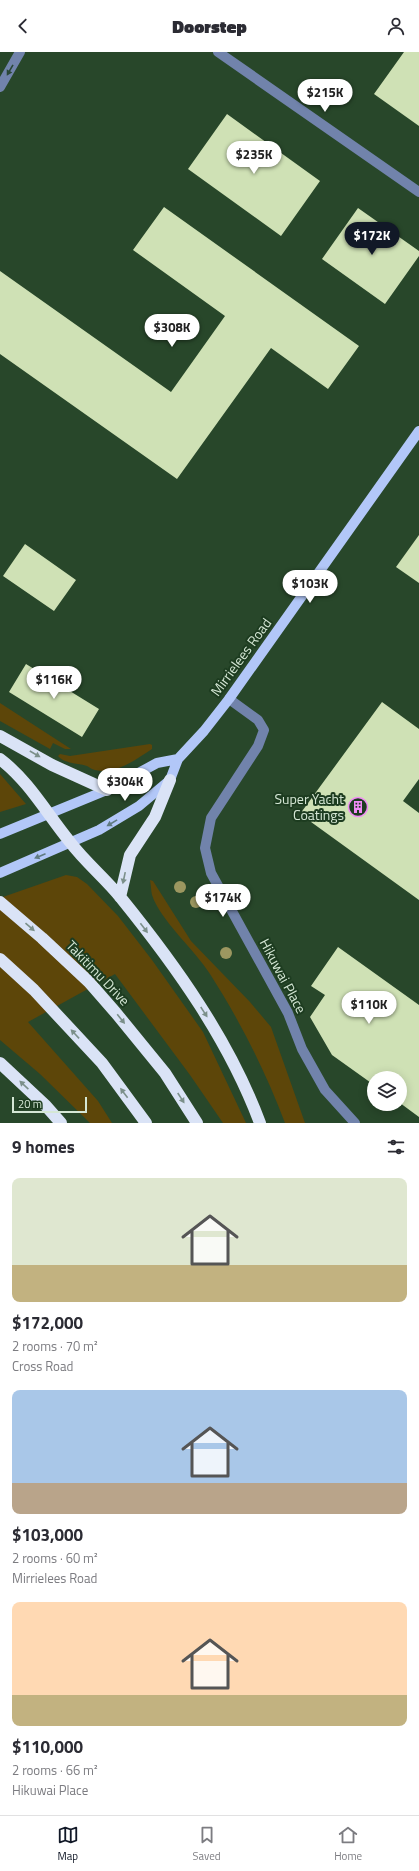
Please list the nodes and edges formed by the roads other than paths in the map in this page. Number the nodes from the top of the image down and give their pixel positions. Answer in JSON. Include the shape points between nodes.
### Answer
{"nodes":[{"id":1,"x":20,"y":52,"type":"edge"},
{"id":2,"x":218,"y":52,"type":"edge"},
{"id":3,"x":0,"y":87,"type":"edge"},
{"id":4,"x":419,"y":192,"type":"edge"},
{"id":5,"x":419,"y":431,"type":"edge"},
{"id":6,"x":228,"y":699,"type":"junction"},
{"id":7,"x":0,"y":736,"type":"edge"},
{"id":8,"x":178,"y":758,"type":"junction"},
{"id":9,"x":0,"y":759,"type":"edge"},
{"id":10,"x":170,"y":780,"type":"junction"},
{"id":11,"x":107,"y":790,"type":"junction"},
{"id":12,"x":49,"y":814,"type":"junction"},
{"id":13,"x":0,"y":834,"type":"edge"},
{"id":14,"x":70,"y":843,"type":"junction"},
{"id":15,"x":0,"y":873,"type":"edge"},
{"id":16,"x":120,"y":897,"type":"junction"},
{"id":17,"x":0,"y":902,"type":"edge"},
{"id":18,"x":0,"y":959,"type":"edge"},
{"id":19,"x":0,"y":1063,"type":"edge"},
{"id":20,"x":61,"y":1123,"type":"edge"},
{"id":21,"x":146,"y":1123,"type":"edge"},
{"id":22,"x":197,"y":1123,"type":"edge"},
{"id":23,"x":260,"y":1123,"type":"edge"},
{"id":24,"x":355,"y":1123,"type":"edge"}],
"edges":[{"from":1,"to":3,"type":"street","one_way":true},
{"from":2,"to":4,"type":"street"},
{"from":5,"to":6,"type":"main road","name":"Mirrielees Road"},
{"from":6,"to":8,"type":"main road","name":"Mirrielees Road","via":[[204,731]]},
{"from":6,"to":24,"type":"street","name":"Hikuwai Place","via":[[258,720],[264,730],[258,746],[211,818],[205,848],[211,873],[288,1013],[302,1049],[324,1090]]},
{"from":7,"to":11,"type":"highway","one_way":true,"via":[[52,765]]},
{"from":8,"to":10,"type":"main road","name":"Mirrielees Road"},
{"from":8,"to":11,"type":"main road","via":[[157,763]]},
{"from":9,"to":12,"type":"highway","via":[[22,779]]},
{"from":10,"to":14,"type":"main road","one_way":true,"via":[[139,806],[99,830]]},
{"from":10,"to":16,"type":"highway","one_way":true,"via":[[155,817],[130,856]]},
{"from":11,"to":12,"type":"main road"},
{"from":12,"to":13,"type":"main road"},
{"from":12,"to":14,"type":"highway"},
{"from":14,"to":15,"type":"main road","one_way":true},
{"from":14,"to":16,"type":"highway"},
{"from":16,"to":23,"type":"highway","one_way":true,"via":[[182,979],[218,1033]]},
{"from":17,"to":22,"type":"highway","name":"Takitimu Drive","one_way":true,"via":[[88,982],[116,1013],[165,1074]]},
{"from":21,"to":18,"type":"highway","one_way":true,"via":[[102,1063],[34,990]]},
{"from":20,"to":19,"type":"highway","one_way":true}]}
